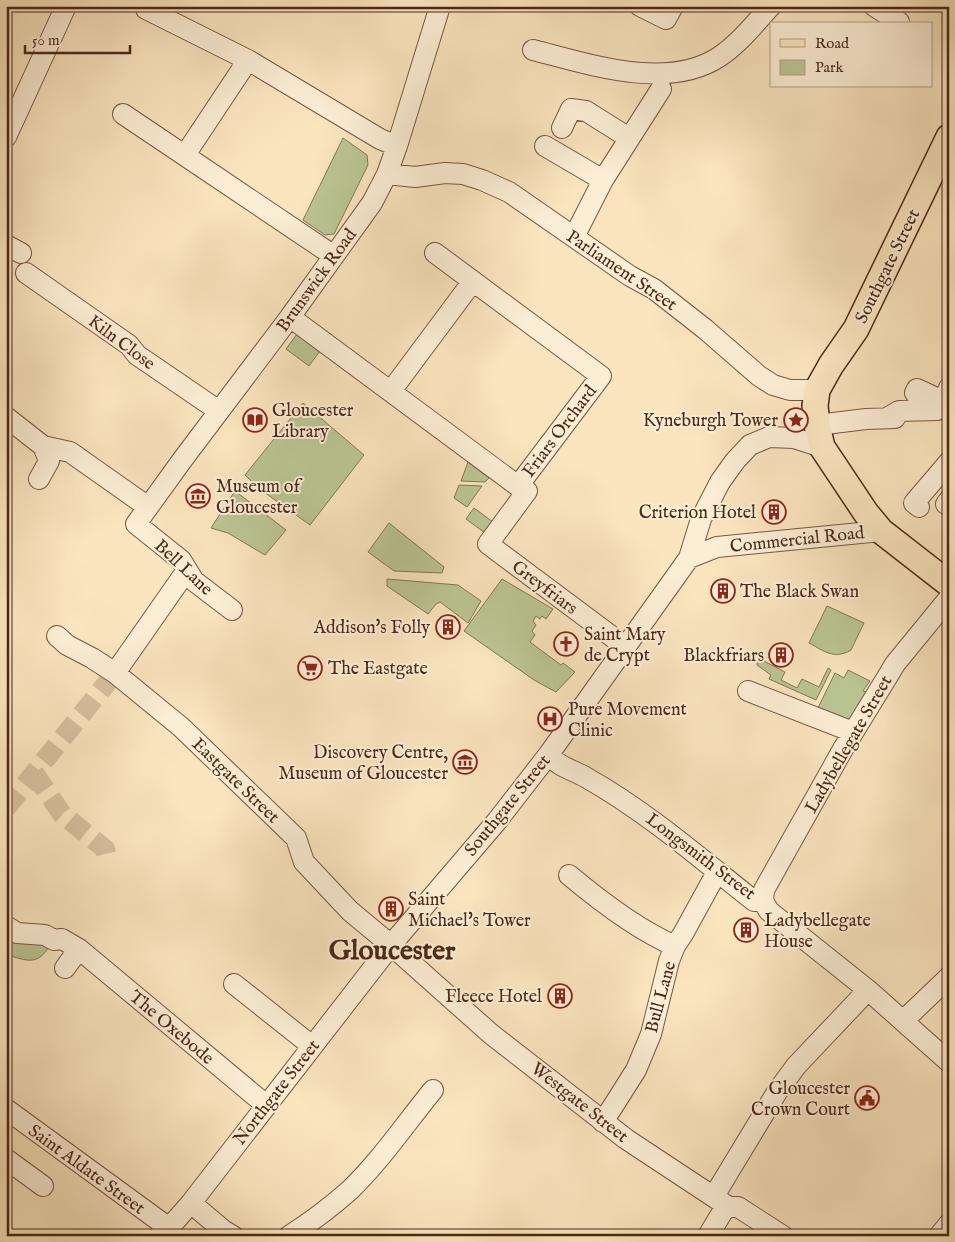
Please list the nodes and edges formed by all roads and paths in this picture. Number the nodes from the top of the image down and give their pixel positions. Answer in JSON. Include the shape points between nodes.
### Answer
{"nodes":[{"id":1,"x":66,"y":6,"type":"edge"},
{"id":2,"x":640,"y":6,"type":"edge"},
{"id":3,"x":674,"y":6,"type":"edge"},
{"id":4,"x":771,"y":6,"type":"edge"},
{"id":5,"x":874,"y":6,"type":"edge"},
{"id":6,"x":437,"y":7,"type":"edge"},
{"id":7,"x":146,"y":9,"type":"dead end"},
{"id":8,"x":899,"y":22,"type":"dead end"},
{"id":9,"x":533,"y":50,"type":"dead end"},
{"id":10,"x":248,"y":60,"type":"junction"},
{"id":11,"x":660,"y":90,"type":"dead end"},
{"id":12,"x":123,"y":114,"type":"dead end"},
{"id":13,"x":562,"y":128,"type":"dead end"},
{"id":14,"x":6,"y":137,"type":"edge"},
{"id":15,"x":949,"y":137,"type":"edge"},
{"id":16,"x":629,"y":138,"type":"junction"},
{"id":17,"x":397,"y":146,"type":"junction"},
{"id":18,"x":545,"y":146,"type":"dead end"},
{"id":19,"x":185,"y":154,"type":"junction"},
{"id":20,"x":386,"y":174,"type":"junction"},
{"id":21,"x":415,"y":177,"type":"junction"},
{"id":22,"x":603,"y":180,"type":"junction"},
{"id":23,"x":365,"y":214,"type":"junction"},
{"id":24,"x":574,"y":237,"type":"junction"},
{"id":25,"x":436,"y":253,"type":"dead end"},
{"id":26,"x":334,"y":256,"type":"junction"},
{"id":27,"x":26,"y":273,"type":"dead end"},
{"id":28,"x":473,"y":281,"type":"junction"},
{"id":29,"x":290,"y":316,"type":"junction"},
{"id":30,"x":949,"y":388,"type":"edge"},
{"id":31,"x":817,"y":390,"type":"junction"},
{"id":32,"x":391,"y":391,"type":"junction"},
{"id":33,"x":949,"y":397,"type":"edge"},
{"id":34,"x":219,"y":411,"type":"junction"},
{"id":35,"x":949,"y":416,"type":"edge"},
{"id":36,"x":6,"y":417,"type":"edge"},
{"id":37,"x":819,"y":436,"type":"junction"},
{"id":38,"x":43,"y":446,"type":"junction"},
{"id":39,"x":949,"y":462,"type":"edge"},
{"id":40,"x":39,"y":480,"type":"dead end"},
{"id":41,"x":528,"y":492,"type":"dead end"},
{"id":42,"x":148,"y":507,"type":"junction"},
{"id":43,"x":919,"y":507,"type":"dead end"},
{"id":44,"x":136,"y":524,"type":"joint"},
{"id":45,"x":881,"y":531,"type":"junction"},
{"id":46,"x":689,"y":558,"type":"junction"},
{"id":47,"x":187,"y":570,"type":"junction"},
{"id":48,"x":949,"y":584,"type":"edge"},
{"id":49,"x":949,"y":598,"type":"edge"},
{"id":50,"x":232,"y":610,"type":"dead end"},
{"id":51,"x":57,"y":636,"type":"dead end"},
{"id":52,"x":626,"y":647,"type":"junction"},
{"id":53,"x":115,"y":673,"type":"junction"},
{"id":54,"x":748,"y":691,"type":"dead end"},
{"id":55,"x":853,"y":732,"type":"junction"},
{"id":56,"x":549,"y":754,"type":"junction"},
{"id":57,"x":717,"y":872,"type":"junction"},
{"id":58,"x":569,"y":875,"type":"dead end"},
{"id":59,"x":763,"y":901,"type":"junction"},
{"id":60,"x":6,"y":926,"type":"edge"},
{"id":61,"x":392,"y":945,"type":"junction"},
{"id":62,"x":78,"y":949,"type":"junction"},
{"id":63,"x":672,"y":954,"type":"junction"},
{"id":64,"x":65,"y":968,"type":"dead end"},
{"id":65,"x":949,"y":977,"type":"edge"},
{"id":66,"x":234,"y":984,"type":"dead end"},
{"id":67,"x":868,"y":990,"type":"junction"},
{"id":68,"x":903,"y":1020,"type":"junction"},
{"id":69,"x":312,"y":1046,"type":"junction"},
{"id":70,"x":949,"y":1062,"type":"edge"},
{"id":71,"x":433,"y":1090,"type":"dead end"},
{"id":72,"x":266,"y":1105,"type":"junction"},
{"id":73,"x":6,"y":1109,"type":"edge"},
{"id":74,"x":603,"y":1122,"type":"junction"},
{"id":75,"x":6,"y":1159,"type":"edge"},
{"id":76,"x":43,"y":1186,"type":"dead end"},
{"id":77,"x":721,"y":1201,"type":"junction"},
{"id":78,"x":191,"y":1203,"type":"junction"},
{"id":79,"x":949,"y":1224,"type":"edge"},
{"id":80,"x":164,"y":1232,"type":"edge"},
{"id":81,"x":233,"y":1236,"type":"edge"},
{"id":82,"x":289,"y":1236,"type":"edge"},
{"id":83,"x":708,"y":1236,"type":"edge"},
{"id":84,"x":783,"y":1236,"type":"edge"},
{"id":85,"x":939,"y":1236,"type":"edge"}],
"edges":[{"from":1,"to":14,"type":"street"},
{"from":2,"to":3,"type":"street","via":[[666,19]]},
{"from":4,"to":9,"type":"street","via":[[719,57],[702,66],[673,74],[596,66]]},
{"from":5,"to":8,"type":"street"},
{"from":6,"to":17,"type":"street","name":"Brunswick Road"},
{"from":7,"to":10,"type":"street"},
{"from":10,"to":17,"type":"street"},
{"from":10,"to":19,"type":"street"},
{"from":11,"to":16,"type":"street"},
{"from":12,"to":19,"type":"street"},
{"from":13,"to":16,"type":"street","via":[[571,109],[586,111]]},
{"from":15,"to":31,"type":"main road","name":"Southgate Street","via":[[856,329]]},
{"from":16,"to":22,"type":"street"},
{"from":17,"to":20,"type":"street","name":"Brunswick Road"},
{"from":18,"to":22,"type":"street"},
{"from":19,"to":26,"type":"street"},
{"from":20,"to":21,"type":"street","name":"Parliament Street"},
{"from":20,"to":23,"type":"street","name":"Brunswick Road"},
{"from":21,"to":23,"type":"street","name":"Parliament Street"},
{"from":21,"to":24,"type":"street","name":"Parliament Street","via":[[454,173],[482,180],[509,192]]},
{"from":22,"to":24,"type":"street"},
{"from":23,"to":26,"type":"street","name":"Brunswick Road"},
{"from":24,"to":31,"type":"street","name":"Parliament Street","via":[[654,289],[773,385],[790,390]]},
{"from":25,"to":28,"type":"street","name":"Friars Orchard"},
{"from":26,"to":29,"type":"street","name":"Brunswick Road"},
{"from":27,"to":34,"type":"street","name":"Kiln Close"},
{"from":28,"to":32,"type":"street"},
{"from":28,"to":32,"type":"street","name":"Friars Orchard","via":[[601,376],[518,486]]},
{"from":29,"to":32,"type":"street","name":"Friars Orchard"},
{"from":29,"to":34,"type":"street","name":"Brunswick Road"},
{"from":30,"to":37,"type":"street","via":[[943,401],[917,389],[915,393],[940,404],[937,410],[899,411],[891,418]]},
{"from":31,"to":37,"type":"main road"},
{"from":33,"to":35,"type":"street","via":[[942,416]]},
{"from":34,"to":42,"type":"street","name":"Brunswick Road"},
{"from":36,"to":38,"type":"street"},
{"from":37,"to":45,"type":"main road","via":[[866,513]]},
{"from":37,"to":46,"type":"street","name":"Southgate Street","via":[[769,437],[750,445],[720,482],[701,519]]},
{"from":38,"to":40,"type":"street","via":[[50,461]]},
{"from":38,"to":42,"type":"street","via":[[70,452]]},
{"from":39,"to":43,"type":"street","via":[[914,503]]},
{"from":41,"to":52,"type":"street","name":"Greyfriars","via":[[488,544]]},
{"from":42,"to":44,"type":"street","name":"Brunswick Road"},
{"from":44,"to":47,"type":"street","name":"Bell Lane","via":[[181,560]]},
{"from":45,"to":46,"type":"street","name":"Commercial Road","via":[[717,547]]},
{"from":45,"to":48,"type":"main road","name":"Commercial Road"},
{"from":46,"to":52,"type":"street","name":"Southgate Street"},
{"from":47,"to":50,"type":"street","name":"Bell Lane","via":[[194,581]]},
{"from":47,"to":53,"type":"street"},
{"from":49,"to":55,"type":"street","name":"Ladybellegate Street","via":[[895,664]]},
{"from":51,"to":53,"type":"street","name":"Eastgate Street"},
{"from":52,"to":56,"type":"street","name":"Southgate Street"},
{"from":53,"to":61,"type":"street","name":"Eastgate Street","via":[[181,727],[296,838],[304,862],[350,911]]},
{"from":54,"to":55,"type":"street"},
{"from":55,"to":59,"type":"street","name":"Ladybellegate Street","via":[[764,890]]},
{"from":56,"to":57,"type":"street","name":"Longsmith Street","via":[[553,760],[638,809]]},
{"from":56,"to":61,"type":"street","name":"Southgate Street"},
{"from":57,"to":59,"type":"street","name":"Longsmith Street","via":[[754,901]]},
{"from":57,"to":63,"type":"street","name":"Bull Lane"},
{"from":58,"to":63,"type":"street","via":[[664,942]]},
{"from":59,"to":67,"type":"street","name":"Longsmith Street","via":[[769,911]]},
{"from":60,"to":62,"type":"street","name":"The Oxebode","via":[[18,933],[62,939]]},
{"from":61,"to":69,"type":"street","name":"Northgate Street"},
{"from":61,"to":74,"type":"street","name":"Westgate Street","via":[[491,1034]]},
{"from":62,"to":64,"type":"street"},
{"from":62,"to":72,"type":"street","name":"The Oxebode"},
{"from":63,"to":74,"type":"street","name":"Bull Lane","via":[[652,1034],[636,1070]]},
{"from":65,"to":68,"type":"street"},
{"from":66,"to":69,"type":"street"},
{"from":67,"to":68,"type":"street","name":"Longsmith Street"},
{"from":67,"to":77,"type":"street","via":[[777,1092]]},
{"from":68,"to":70,"type":"street","name":"Longsmith Street"},
{"from":69,"to":72,"type":"street","name":"Northgate Street"},
{"from":71,"to":82,"type":"street","via":[[351,1189]]},
{"from":72,"to":78,"type":"street","name":"Northgate Street"},
{"from":73,"to":80,"type":"street","name":"Saint Aldate Street"},
{"from":74,"to":77,"type":"street","name":"Westgate Street"},
{"from":75,"to":76,"type":"street"},
{"from":77,"to":83,"type":"street","via":[[723,1210]]},
{"from":77,"to":84,"type":"street","name":"Westgate Street","via":[[738,1207]]},
{"from":78,"to":80,"type":"street","name":"Northgate Street"},
{"from":78,"to":81,"type":"street"},
{"from":79,"to":85,"type":"street"}]}
